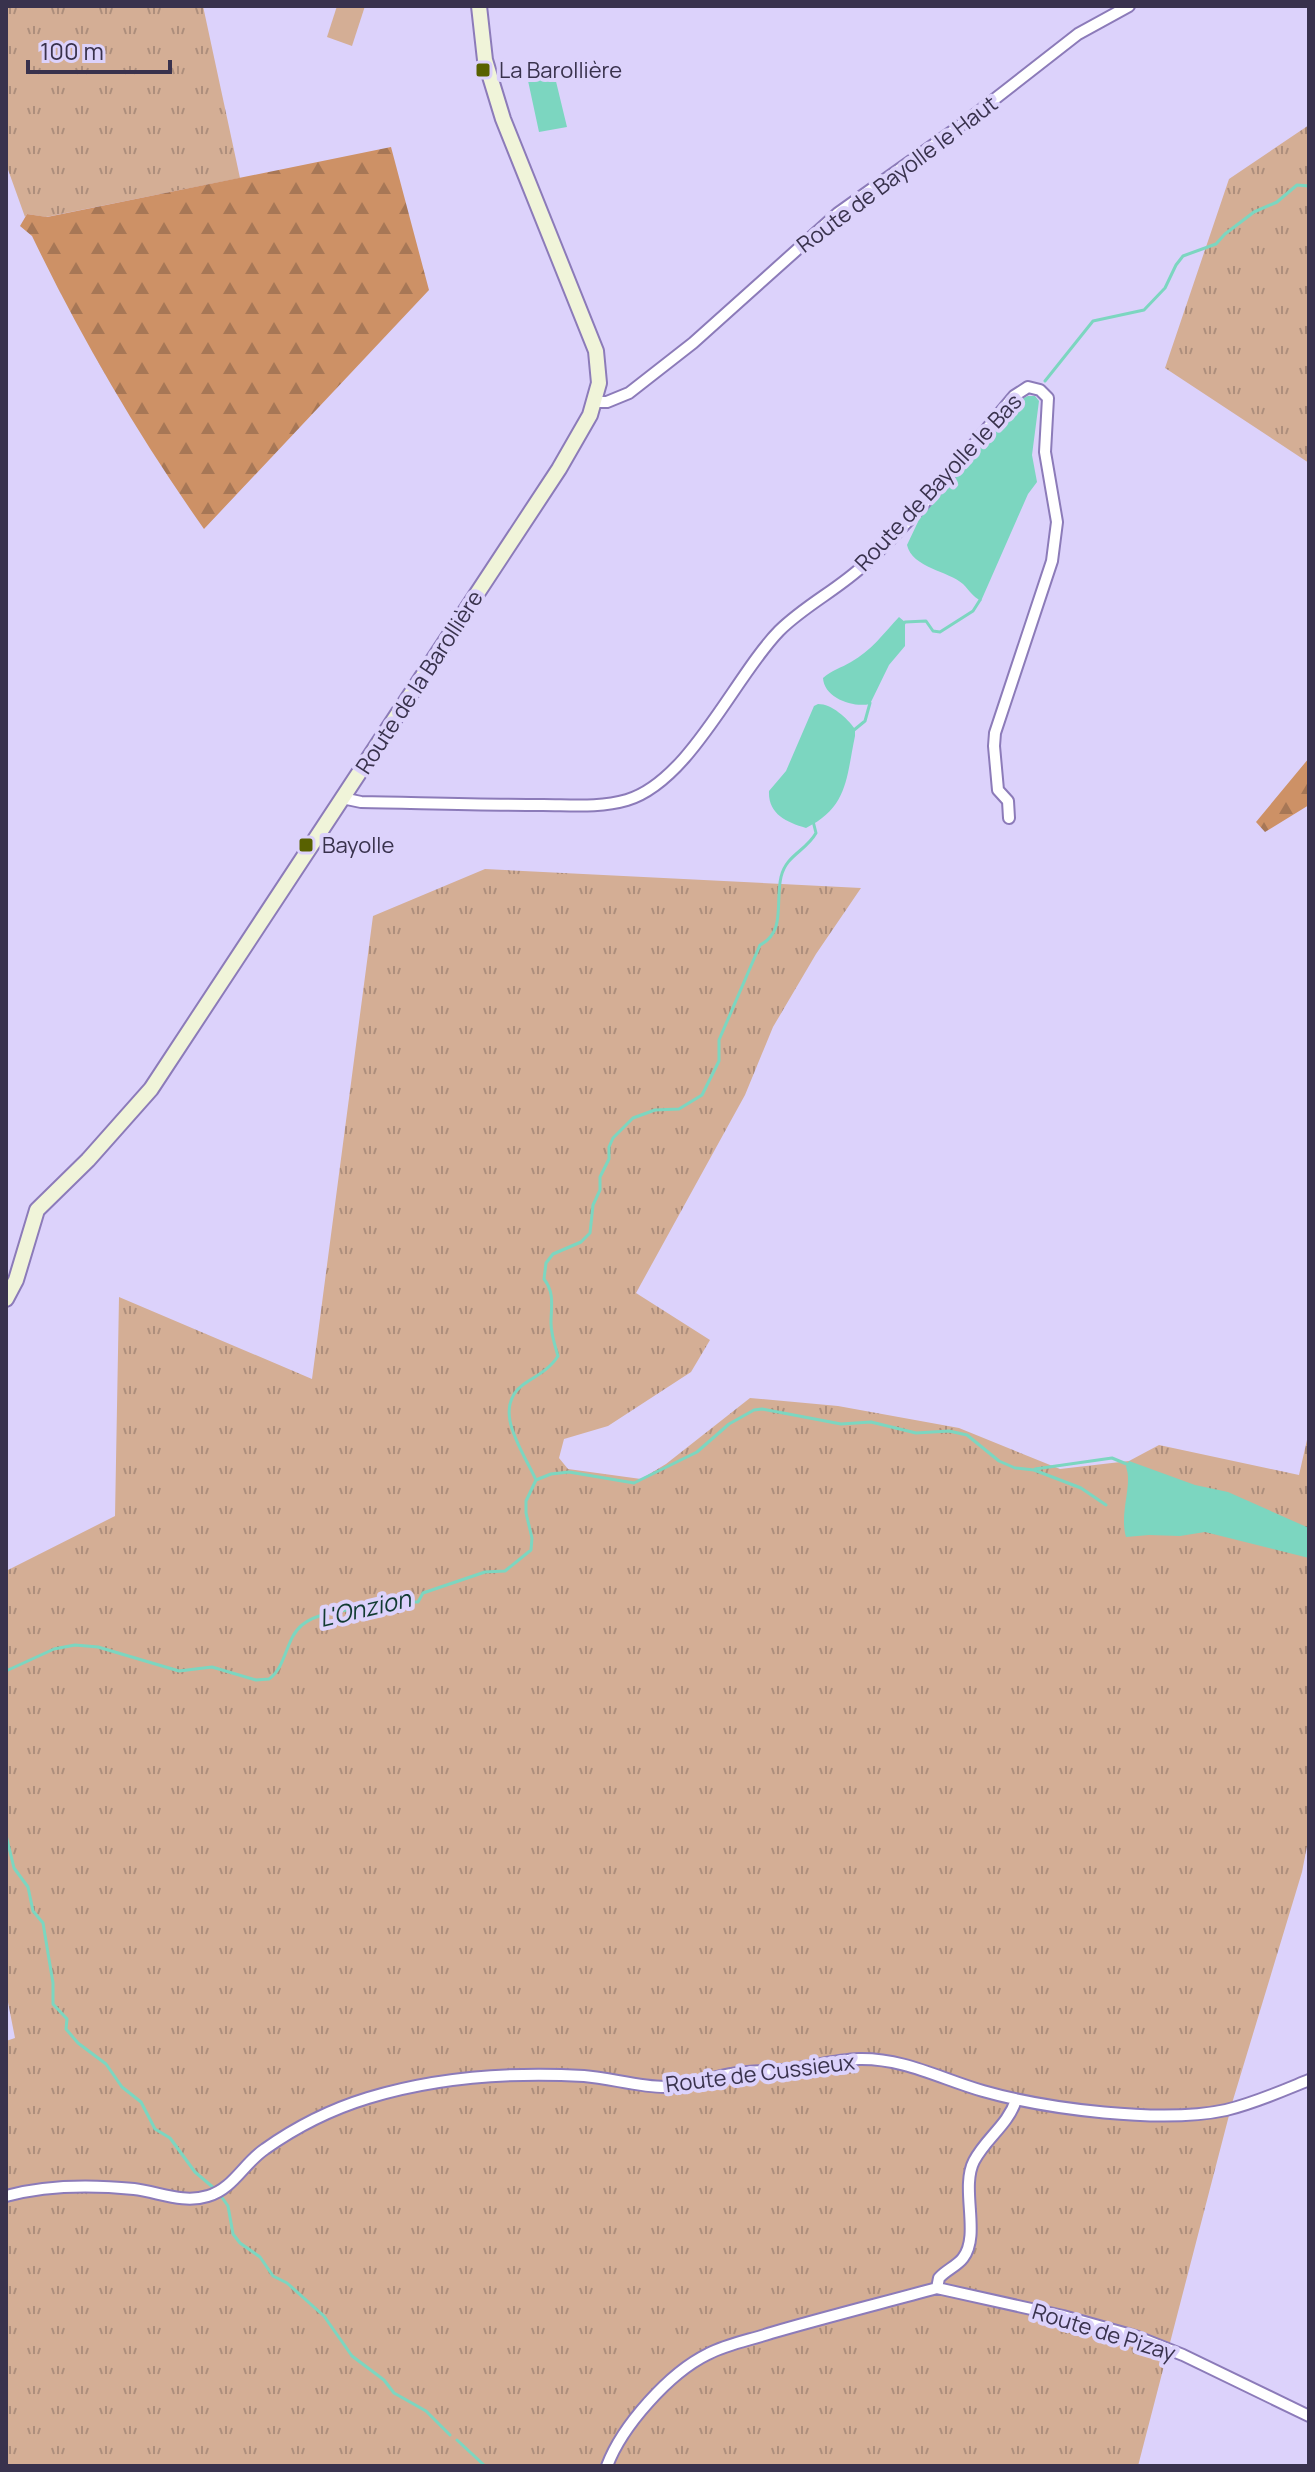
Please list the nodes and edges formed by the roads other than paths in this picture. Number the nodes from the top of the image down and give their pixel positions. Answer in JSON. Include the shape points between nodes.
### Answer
{"nodes":[{"id":1,"x":479,"y":6,"type":"edge"},
{"id":2,"x":1129,"y":6,"type":"edge"},
{"id":3,"x":594,"y":402,"type":"junction"},
{"id":4,"x":342,"y":798,"type":"junction"},
{"id":5,"x":1009,"y":818,"type":"dead end"},
{"id":6,"x":6,"y":1299,"type":"edge"},
{"id":7,"x":1309,"y":2080,"type":"edge"},
{"id":8,"x":1016,"y":2100,"type":"junction"},
{"id":9,"x":6,"y":2196,"type":"edge"},
{"id":10,"x":937,"y":2288,"type":"junction"},
{"id":11,"x":1309,"y":2416,"type":"edge"},
{"id":12,"x":607,"y":2466,"type":"edge"}],
"edges":[{"from":1,"to":3,"type":"main road","name":"Route de la Barollière","via":[[486,64],[503,119],[596,351],[599,383]]},
{"from":2,"to":3,"type":"street","name":"Route de Bayolle le Haut","via":[[1078,34],[838,213],[629,393]]},
{"from":3,"to":4,"type":"main road","name":"Route de la Barollière","via":[[559,469]]},
{"from":4,"to":5,"type":"street","name":"Route de Bayolle le Bas","via":[[523,805],[629,800],[667,777],[778,632],[864,566],[1014,396],[1028,387],[1048,398],[1045,452],[1057,522],[1052,561],[995,733],[998,790],[1008,801]]},
{"from":4,"to":6,"type":"main road","name":"Route de la Barollière","via":[[151,1089],[37,1210]]},
{"from":7,"to":8,"type":"street","name":"Route de Cussieux","via":[[1223,2111],[1180,2114],[1139,2115]]},
{"from":8,"to":9,"type":"street","name":"Route de Cussieux","via":[[883,2059],[728,2074],[668,2088],[560,2075],[459,2080],[339,2108],[264,2150],[209,2196],[176,2198],[117,2187]]},
{"from":8,"to":10,"type":"street","via":[[1009,2117],[975,2158],[969,2178],[967,2251],[939,2278]]},
{"from":10,"to":11,"type":"street","name":"Route de Pizay","via":[[1135,2336]]},
{"from":10,"to":12,"type":"street","via":[[708,2354],[648,2404],[618,2441]]}]}
